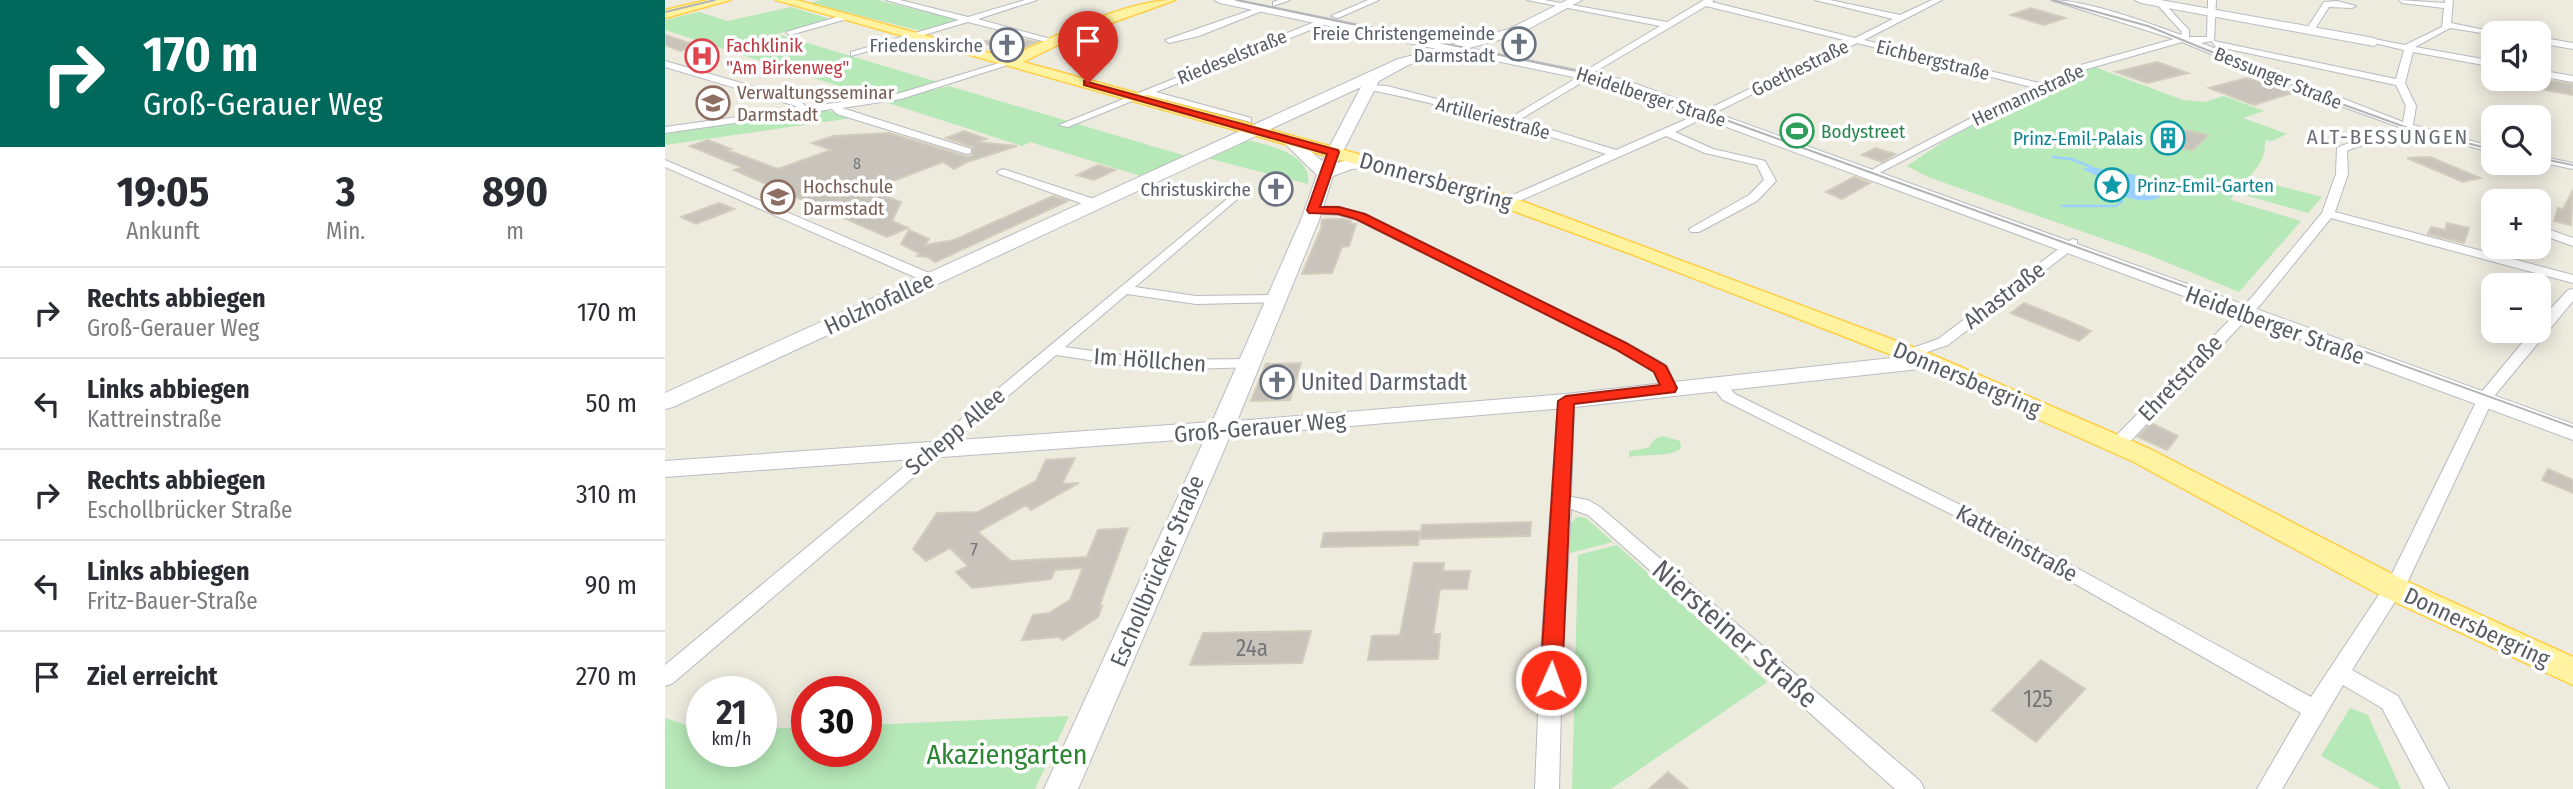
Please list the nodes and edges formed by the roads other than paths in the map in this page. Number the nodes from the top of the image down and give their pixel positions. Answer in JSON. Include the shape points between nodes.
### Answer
{"nodes":[{"id":1,"x":703,"y":0,"type":"edge"},
{"id":2,"x":724,"y":0,"type":"edge"},
{"id":3,"x":782,"y":0,"type":"edge"},
{"id":4,"x":1033,"y":0,"type":"edge"},
{"id":5,"x":1169,"y":0,"type":"edge"},
{"id":6,"x":1220,"y":0,"type":"edge"},
{"id":7,"x":1375,"y":0,"type":"edge"},
{"id":8,"x":1531,"y":0,"type":"edge"},
{"id":9,"x":1576,"y":0,"type":"edge"},
{"id":10,"x":1819,"y":0,"type":"edge"},
{"id":11,"x":1916,"y":0,"type":"edge"},
{"id":12,"x":2055,"y":0,"type":"edge"},
{"id":13,"x":2141,"y":0,"type":"edge"},
{"id":14,"x":898,"y":1,"type":"edge"},
{"id":15,"x":1707,"y":1,"type":"edge"},
{"id":16,"x":2158,"y":1,"type":"edge"},
{"id":17,"x":2402,"y":1,"type":"edge"},
{"id":18,"x":1281,"y":2,"type":"edge"},
{"id":19,"x":1935,"y":2,"type":"edge"},
{"id":20,"x":2448,"y":3,"type":"edge"},
{"id":21,"x":2327,"y":4,"type":"dead end"},
{"id":22,"x":1260,"y":5,"type":"edge"},
{"id":23,"x":1564,"y":6,"type":"junction"},
{"id":24,"x":2213,"y":6,"type":"edge"},
{"id":25,"x":665,"y":12,"type":"edge"},
{"id":26,"x":1335,"y":16,"type":"junction"},
{"id":27,"x":844,"y":17,"type":"junction"},
{"id":28,"x":1901,"y":18,"type":"junction"},
{"id":29,"x":966,"y":20,"type":"junction"},
{"id":30,"x":1322,"y":22,"type":"junction"},
{"id":31,"x":1668,"y":25,"type":"junction"},
{"id":32,"x":2447,"y":25,"type":"junction"},
{"id":33,"x":2310,"y":30,"type":"junction"},
{"id":34,"x":2481,"y":31,"type":"edge"},
{"id":35,"x":790,"y":32,"type":"dead end"},
{"id":36,"x":1513,"y":32,"type":"junction"},
{"id":37,"x":913,"y":36,"type":"junction"},
{"id":38,"x":2184,"y":39,"type":"junction"},
{"id":39,"x":1169,"y":40,"type":"dead end"},
{"id":40,"x":2206,"y":40,"type":"junction"},
{"id":41,"x":1054,"y":41,"type":"junction"},
{"id":42,"x":1856,"y":41,"type":"junction"},
{"id":43,"x":2374,"y":42,"type":"joint"},
{"id":44,"x":2551,"y":42,"type":"edge"},
{"id":45,"x":1484,"y":46,"type":"junction"},
{"id":46,"x":2573,"y":46,"type":"edge"},
{"id":47,"x":1462,"y":48,"type":"junction"},
{"id":48,"x":2410,"y":49,"type":"junction"},
{"id":49,"x":1421,"y":50,"type":"junction"},
{"id":50,"x":853,"y":54,"type":"dead end"},
{"id":51,"x":1011,"y":62,"type":"junction"},
{"id":52,"x":2481,"y":62,"type":"edge"},
{"id":53,"x":665,"y":64,"type":"edge"},
{"id":54,"x":1590,"y":72,"type":"junction"},
{"id":55,"x":2284,"y":73,"type":"tunnel mouth"},
{"id":56,"x":2551,"y":75,"type":"edge"},
{"id":57,"x":2573,"y":79,"type":"edge"},
{"id":58,"x":1371,"y":84,"type":"junction"},
{"id":59,"x":2040,"y":86,"type":"junction"},
{"id":60,"x":2401,"y":86,"type":"junction"},
{"id":61,"x":1338,"y":91,"type":"junction"},
{"id":62,"x":1140,"y":94,"type":"junction"},
{"id":63,"x":838,"y":105,"type":"junction"},
{"id":64,"x":800,"y":110,"type":"junction"},
{"id":65,"x":1710,"y":112,"type":"junction"},
{"id":66,"x":1511,"y":121,"type":"junction"},
{"id":67,"x":1065,"y":125,"type":"dead end"},
{"id":68,"x":1250,"y":125,"type":"junction"},
{"id":69,"x":2407,"y":125,"type":"junction"},
{"id":70,"x":665,"y":130,"type":"edge"},
{"id":71,"x":1666,"y":132,"type":"junction"},
{"id":72,"x":1288,"y":139,"type":"junction"},
{"id":73,"x":2481,"y":146,"type":"edge"},
{"id":74,"x":967,"y":151,"type":"dead end"},
{"id":75,"x":1334,"y":152,"type":"junction"},
{"id":76,"x":1616,"y":154,"type":"junction"},
{"id":77,"x":2551,"y":161,"type":"edge"},
{"id":78,"x":665,"y":163,"type":"edge"},
{"id":79,"x":1372,"y":163,"type":"junction"},
{"id":80,"x":2573,"y":166,"type":"edge"},
{"id":81,"x":1003,"y":172,"type":"dead end"},
{"id":82,"x":1874,"y":173,"type":"junction"},
{"id":83,"x":1324,"y":174,"type":"junction"},
{"id":84,"x":1245,"y":187,"type":"dead end"},
{"id":85,"x":1508,"y":202,"type":"junction"},
{"id":86,"x":1093,"y":203,"type":"junction"},
{"id":87,"x":2330,"y":209,"type":"junction"},
{"id":88,"x":1313,"y":210,"type":"junction"},
{"id":89,"x":1695,"y":229,"type":"dead end"},
{"id":90,"x":2551,"y":234,"type":"edge"},
{"id":91,"x":2573,"y":242,"type":"edge"},
{"id":92,"x":2069,"y":246,"type":"junction"},
{"id":93,"x":931,"y":279,"type":"junction"},
{"id":94,"x":2573,"y":279,"type":"edge"},
{"id":95,"x":1125,"y":290,"type":"junction"},
{"id":96,"x":2573,"y":293,"type":"edge"},
{"id":97,"x":1277,"y":299,"type":"junction"},
{"id":98,"x":2247,"y":310,"type":"junction"},
{"id":99,"x":2551,"y":317,"type":"edge"},
{"id":100,"x":1869,"y":338,"type":"junction"},
{"id":101,"x":2529,"y":343,"type":"edge"},
{"id":102,"x":1051,"y":350,"type":"junction"},
{"id":103,"x":1927,"y":352,"type":"junction"},
{"id":104,"x":1250,"y":364,"type":"junction"},
{"id":105,"x":1862,"y":365,"type":"junction"},
{"id":106,"x":1717,"y":383,"type":"junction"},
{"id":107,"x":1669,"y":388,"type":"junction"},
{"id":108,"x":2487,"y":396,"type":"junction"},
{"id":109,"x":1566,"y":401,"type":"junction"},
{"id":110,"x":665,"y":402,"type":"edge"},
{"id":111,"x":2573,"y":421,"type":"edge"},
{"id":112,"x":1219,"y":431,"type":"junction"},
{"id":113,"x":2573,"y":432,"type":"edge"},
{"id":114,"x":2117,"y":445,"type":"junction"},
{"id":115,"x":933,"y":450,"type":"junction"},
{"id":116,"x":665,"y":468,"type":"edge"},
{"id":117,"x":1562,"y":502,"type":"junction"},
{"id":118,"x":2393,"y":588,"type":"junction"},
{"id":119,"x":2573,"y":672,"type":"edge"},
{"id":120,"x":2340,"y":673,"type":"junction"},
{"id":121,"x":665,"y":677,"type":"edge"},
{"id":122,"x":2315,"y":710,"type":"junction"},
{"id":123,"x":1902,"y":786,"type":"edge"},
{"id":124,"x":1061,"y":789,"type":"edge"},
{"id":125,"x":1547,"y":789,"type":"edge"},
{"id":126,"x":2269,"y":789,"type":"edge"},
{"id":127,"x":2437,"y":789,"type":"edge"}],
"edges":[{"from":1,"to":25,"type":"main road"},
{"from":2,"to":25,"type":"main road"},
{"from":3,"to":27,"type":"main road","name":"Donnersbergring"},
{"from":4,"to":29,"type":"street"},
{"from":5,"to":41,"type":"main road"},
{"from":6,"to":22,"type":"main road","name":"Heidelberger Straße"},
{"from":7,"to":26,"type":"street"},
{"from":8,"to":23,"type":"street"},
{"from":9,"to":23,"type":"main road"},
{"from":10,"to":28,"type":"street"},
{"from":11,"to":19,"type":"street"},
{"from":12,"to":38,"type":"street"},
{"from":13,"to":16,"type":"main road"},
{"from":14,"to":29,"type":"street"},
{"from":15,"to":31,"type":"street"},
{"from":15,"to":42,"type":"street","name":"Eichbergstraße"},
{"from":16,"to":24,"type":"main road"},
{"from":16,"to":38,"type":"street","via":[[2186,32]]},
{"from":17,"to":20,"type":"street"},
{"from":18,"to":22,"type":"main road","name":"Heidelberger Straße"},
{"from":18,"to":26,"type":"main road","name":"Heidelberger Straße"},
{"from":19,"to":28,"type":"street","name":"Goethestraße"},
{"from":20,"to":32,"type":"street"},
{"from":21,"to":33,"type":"street"},
{"from":22,"to":30,"type":"main road","name":"Heidelberger Straße"},
{"from":22,"to":39,"type":"street","via":[[1196,34]]},
{"from":23,"to":31,"type":"street"},
{"from":23,"to":36,"type":"main road"},
{"from":24,"to":33,"type":"main road"},
{"from":24,"to":40,"type":"street","via":[[2212,35]]},
{"from":26,"to":47,"type":"main road","name":"Heidelberger Straße"},
{"from":27,"to":35,"type":"street"},
{"from":27,"to":37,"type":"main road","name":"Donnersbergring"},
{"from":28,"to":42,"type":"street","name":"Goethestraße"},
{"from":29,"to":37,"type":"street"},
{"from":29,"to":41,"type":"street"},
{"from":30,"to":49,"type":"main road","name":"Heidelberger Straße"},
{"from":30,"to":62,"type":"street","name":"Riedeselstraße"},
{"from":31,"to":54,"type":"street"},
{"from":32,"to":34,"type":"street"},
{"from":32,"to":48,"type":"street"},
{"from":33,"to":43,"type":"main road"},
{"from":36,"to":45,"type":"main road"},
{"from":36,"to":47,"type":"main road"},
{"from":37,"to":50,"type":"street"},
{"from":37,"to":51,"type":"main road","name":"Donnersbergring"},
{"from":38,"to":40,"type":"street"},
{"from":38,"to":59,"type":"street","name":"Hermannstraße","via":[[2084,67]]},
{"from":38,"to":69,"type":"street","name":"Bessunger Straße","via":[[2325,99]]},
{"from":40,"to":60,"type":"street"},
{"from":41,"to":51,"type":"main road"},
{"from":42,"to":59,"type":"street","name":"Eichbergstraße"},
{"from":42,"to":65,"type":"street","name":"Goethestraße"},
{"from":43,"to":48,"type":"street"},
{"from":44,"to":46,"type":"street"},
{"from":45,"to":47,"type":"main road"},
{"from":45,"to":54,"type":"main road","name":"Heidelberger Straße"},
{"from":47,"to":49,"type":"main road"},
{"from":47,"to":54,"type":"main road","name":"Heidelberger Straße"},
{"from":47,"to":58,"type":"main road","via":[[1412,64]]},
{"from":48,"to":52,"type":"street"},
{"from":48,"to":60,"type":"street"},
{"from":49,"to":58,"type":"main road","via":[[1391,66]]},
{"from":51,"to":62,"type":"main road","name":"Donnersbergring"},
{"from":51,"to":63,"type":"street","via":[[912,94]]},
{"from":53,"to":64,"type":"street","via":[[796,102]]},
{"from":54,"to":65,"type":"main road","name":"Heidelberger Straße"},
{"from":54,"to":66,"type":"street"},
{"from":55,"to":60,"type":"street","via":[[2326,73]]},
{"from":56,"to":57,"type":"street"},
{"from":58,"to":61,"type":"main road","name":"Holzhofallee"},
{"from":58,"to":61,"type":"street","name":"Holzhofallee"},
{"from":58,"to":66,"type":"street","name":"Artilleriestraße"},
{"from":58,"to":75,"type":"main road","name":"Eschollbrücker Straße"},
{"from":59,"to":82,"type":"street","name":"Hermannstraße"},
{"from":60,"to":69,"type":"street","via":[[2411,106]]},
{"from":61,"to":68,"type":"main road","name":"Holzhofallee"},
{"from":62,"to":67,"type":"street","name":"Riedeselstraße"},
{"from":62,"to":68,"type":"main road","name":"Donnersbergring"},
{"from":63,"to":64,"type":"street"},
{"from":63,"to":74,"type":"street","via":[[841,112]]},
{"from":64,"to":70,"type":"street"},
{"from":65,"to":71,"type":"street","name":"Goethestraße"},
{"from":65,"to":82,"type":"main road","name":"Heidelberger Straße"},
{"from":66,"to":76,"type":"street","name":"Artilleriestraße"},
{"from":68,"to":72,"type":"main road","name":"Donnersbergring"},
{"from":68,"to":86,"type":"main road","name":"Holzhofallee"},
{"from":69,"to":73,"type":"street","name":"Bessunger Straße"},
{"from":69,"to":87,"type":"street","via":[[2395,136],[2341,150],[2342,174]]},
{"from":71,"to":76,"type":"street","name":"Goethestraße"},
{"from":71,"to":89,"type":"street","via":[[1709,151],[1761,163],[1770,181],[1753,198]]},
{"from":72,"to":75,"type":"main road","name":"Donnersbergring"},
{"from":72,"to":83,"type":"main road"},
{"from":75,"to":79,"type":"main road","name":"Donnersbergring"},
{"from":75,"to":83,"type":"main road","name":"Eschollbrücker Straße"},
{"from":76,"to":85,"type":"street","name":"Goethestraße"},
{"from":77,"to":80,"type":"street"},
{"from":78,"to":93,"type":"street"},
{"from":79,"to":83,"type":"main road","via":[[1350,164]]},
{"from":79,"to":85,"type":"main road","name":"Donnersbergring"},
{"from":81,"to":86,"type":"street"},
{"from":82,"to":92,"type":"main road","name":"Heidelberger Straße"},
{"from":83,"to":88,"type":"main road","name":"Eschollbrücker Straße"},
{"from":84,"to":95,"type":"street","name":"Schepp Allee"},
{"from":85,"to":100,"type":"main road","name":"Donnersbergring"},
{"from":86,"to":93,"type":"main road","name":"Holzhofallee"},
{"from":87,"to":94,"type":"street"},
{"from":87,"to":98,"type":"street","name":"Ehretstraße"},
{"from":88,"to":97,"type":"main road","name":"Eschollbrücker Straße"},
{"from":88,"to":107,"type":"street","via":[[1361,217],[1610,341],[1656,364]]},
{"from":90,"to":91,"type":"street"},
{"from":92,"to":98,"type":"main road","name":"Heidelberger Straße"},
{"from":92,"to":103,"type":"street","name":"Ahastraße"},
{"from":93,"to":110,"type":"main road","name":"Holzhofallee"},
{"from":95,"to":97,"type":"street","via":[[1196,300]]},
{"from":95,"to":102,"type":"street","name":"Schepp Allee"},
{"from":96,"to":99,"type":"street"},
{"from":97,"to":104,"type":"main road","name":"Eschollbrücker Straße"},
{"from":98,"to":108,"type":"main road","name":"Heidelberger Straße"},
{"from":98,"to":114,"type":"street","name":"Ehretstraße"},
{"from":100,"to":103,"type":"main road","name":"Donnersbergring"},
{"from":100,"to":105,"type":"main road","via":[[1876,353]]},
{"from":101,"to":108,"type":"street"},
{"from":102,"to":104,"type":"street","name":"Im Höllchen","via":[[1156,365]]},
{"from":102,"to":115,"type":"street","name":"Schepp Allee"},
{"from":103,"to":105,"type":"main road","name":"Groß-Gerauer Weg"},
{"from":103,"to":114,"type":"main road","name":"Donnersbergring"},
{"from":104,"to":112,"type":"main road","name":"Eschollbrücker Straße"},
{"from":105,"to":106,"type":"main road","name":"Groß-Gerauer Weg"},
{"from":106,"to":107,"type":"main road","name":"Groß-Gerauer Weg"},
{"from":106,"to":122,"type":"street","name":"Kattreinstraße","via":[[1729,397],[1971,517]]},
{"from":107,"to":109,"type":"main road","name":"Groß-Gerauer Weg"},
{"from":108,"to":111,"type":"main road","name":"Heidelberger Straße"},
{"from":108,"to":113,"type":"main road","name":"Heidelberger Straße"},
{"from":108,"to":118,"type":"street"},
{"from":109,"to":112,"type":"main road","name":"Groß-Gerauer Weg"},
{"from":109,"to":117,"type":"street"},
{"from":112,"to":115,"type":"main road","name":"Groß-Gerauer Weg"},
{"from":112,"to":124,"type":"main road","name":"Eschollbrücker Straße"},
{"from":114,"to":118,"type":"main road","name":"Donnersbergring"},
{"from":115,"to":116,"type":"main road","name":"Groß-Gerauer Weg"},
{"from":115,"to":121,"type":"street","name":"Schepp Allee"},
{"from":117,"to":123,"type":"street","name":"Niersteiner Straße","via":[[1585,505],[1602,518]]},
{"from":117,"to":125,"type":"street"},
{"from":118,"to":119,"type":"main road","name":"Donnersbergring"},
{"from":118,"to":120,"type":"street"},
{"from":120,"to":122,"type":"street"},
{"from":120,"to":127,"type":"street","via":[[2390,702]]},
{"from":122,"to":126,"type":"street"}]}
